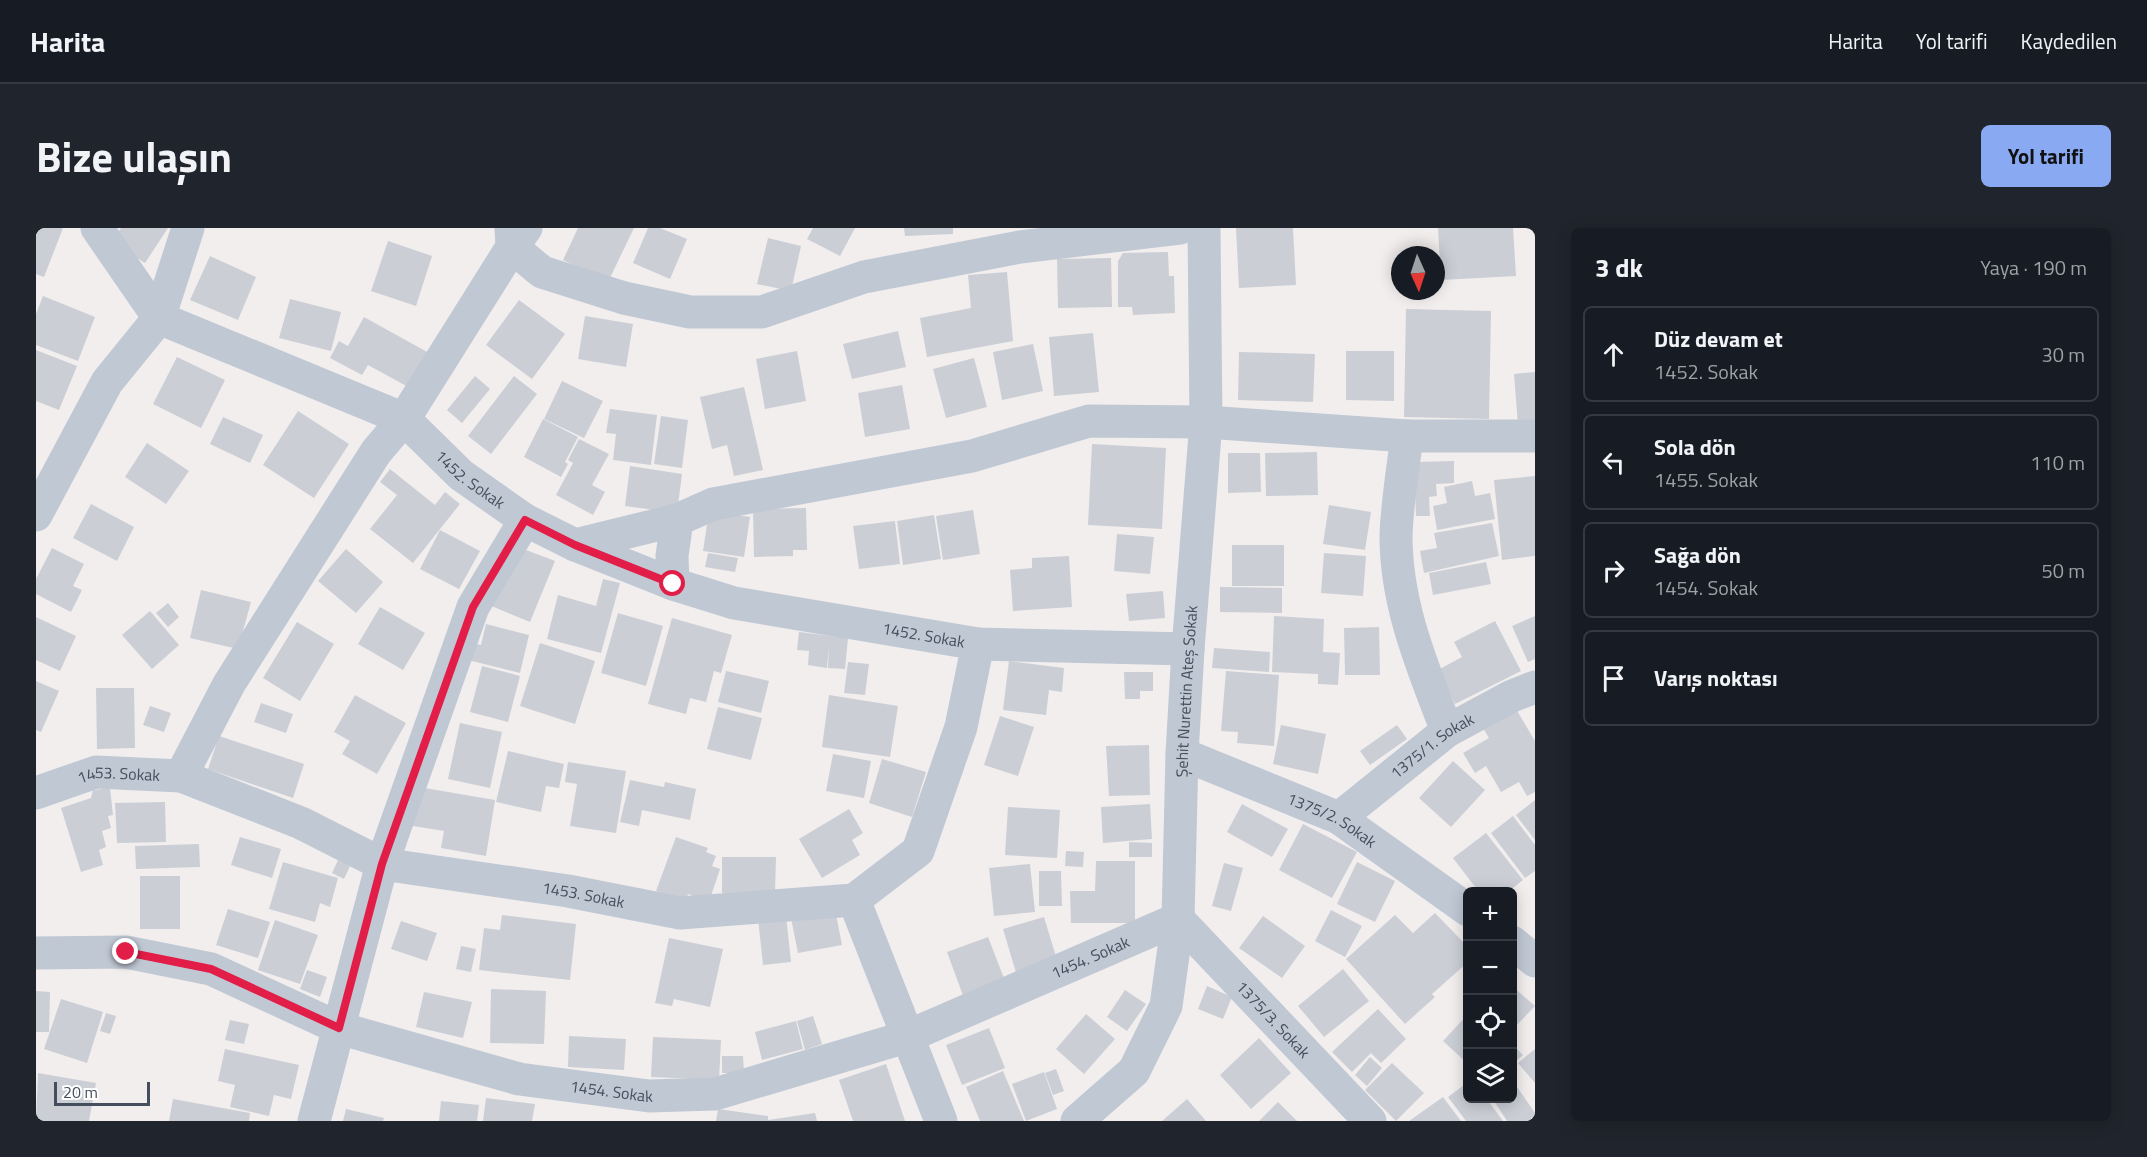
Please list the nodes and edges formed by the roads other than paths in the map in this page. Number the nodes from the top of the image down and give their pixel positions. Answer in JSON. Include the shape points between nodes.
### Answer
{"nodes":[{"id":1,"x":97,"y":228,"type":"edge"},
{"id":2,"x":188,"y":228,"type":"edge"},
{"id":3,"x":1180,"y":228,"type":"edge"},
{"id":4,"x":1204,"y":228,"type":"edge"},
{"id":5,"x":516,"y":234,"type":"edge"},
{"id":6,"x":159,"y":318,"type":"junction"},
{"id":7,"x":404,"y":419,"type":"junction"},
{"id":8,"x":1206,"y":422,"type":"junction"},
{"id":9,"x":1407,"y":436,"type":"junction"},
{"id":10,"x":1535,"y":436,"type":"edge"},
{"id":11,"x":36,"y":515,"type":"edge"},
{"id":12,"x":525,"y":520,"type":"junction"},
{"id":13,"x":677,"y":520,"type":"junction"},
{"id":14,"x":575,"y":545,"type":"junction"},
{"id":15,"x":673,"y":584,"type":"junction"},
{"id":16,"x":978,"y":644,"type":"junction"},
{"id":17,"x":1188,"y":649,"type":"junction"},
{"id":18,"x":1535,"y":687,"type":"edge"},
{"id":19,"x":1447,"y":731,"type":"junction"},
{"id":20,"x":1182,"y":754,"type":"junction"},
{"id":21,"x":181,"y":776,"type":"junction"},
{"id":22,"x":36,"y":793,"type":"edge"},
{"id":23,"x":1338,"y":818,"type":"junction"},
{"id":24,"x":382,"y":864,"type":"junction"},
{"id":25,"x":854,"y":900,"type":"junction"},
{"id":26,"x":1463,"y":907,"type":"edge"},
{"id":27,"x":1178,"y":919,"type":"junction"},
{"id":28,"x":36,"y":953,"type":"edge"},
{"id":29,"x":339,"y":1028,"type":"junction"},
{"id":30,"x":906,"y":1037,"type":"junction"},
{"id":31,"x":314,"y":1121,"type":"edge"},
{"id":32,"x":941,"y":1121,"type":"edge"},
{"id":33,"x":1077,"y":1121,"type":"edge"},
{"id":34,"x":1370,"y":1121,"type":"edge"}],
"edges":[{"from":1,"to":6,"type":"street"},
{"from":2,"to":6,"type":"street"},
{"from":3,"to":5,"type":"street","via":[[1020,247],[864,277],[762,312],[690,312],[542,272]]},
{"from":4,"to":8,"type":"street","name":"Şehit Nurettin Ateş Sokak"},
{"from":5,"to":7,"type":"street"},
{"from":6,"to":7,"type":"street","name":"1452. Sokak"},
{"from":6,"to":11,"type":"street","via":[[108,382]]},
{"from":7,"to":12,"type":"street","name":"1452. Sokak","via":[[461,475]]},
{"from":7,"to":21,"type":"street","via":[[376,452],[235,674]]},
{"from":8,"to":9,"type":"street"},
{"from":8,"to":13,"type":"street","via":[[1089,421],[972,456],[713,504]]},
{"from":8,"to":17,"type":"street","name":"Şehit Nurettin Ateş Sokak"},
{"from":9,"to":10,"type":"street"},
{"from":9,"to":19,"type":"street","via":[[1396,537],[1401,592],[1414,645]]},
{"from":12,"to":14,"type":"street","name":"1452. Sokak"},
{"from":12,"to":24,"type":"street","via":[[473,607]]},
{"from":13,"to":14,"type":"street"},
{"from":13,"to":15,"type":"street"},
{"from":14,"to":15,"type":"street","name":"1452. Sokak"},
{"from":15,"to":16,"type":"street","name":"1452. Sokak","via":[[734,603]]},
{"from":16,"to":17,"type":"street","name":"1452. Sokak"},
{"from":16,"to":25,"type":"street","via":[[961,727],[918,851]]},
{"from":17,"to":20,"type":"street","name":"Şehit Nurettin Ateş Sokak"},
{"from":18,"to":19,"type":"street","name":"1375/1. Sokak"},
{"from":19,"to":23,"type":"street","name":"1375/1. Sokak"},
{"from":20,"to":23,"type":"street","name":"1375/2. Sokak"},
{"from":20,"to":27,"type":"street","name":"Şehit Nurettin Ateş Sokak"},
{"from":21,"to":22,"type":"street","name":"1453. Sokak","via":[[96,772]]},
{"from":21,"to":24,"type":"street","name":"1453. Sokak","via":[[301,823]]},
{"from":23,"to":26,"type":"street","name":"1375/2. Sokak"},
{"from":24,"to":25,"type":"street","name":"1453. Sokak","via":[[568,891],[680,913]]},
{"from":24,"to":29,"type":"street"},
{"from":25,"to":30,"type":"street"},
{"from":27,"to":30,"type":"street","name":"1454. Sokak"},
{"from":27,"to":33,"type":"street","name":"Şehit Nurettin Ateş Sokak","via":[[1166,1006],[1134,1071]]},
{"from":27,"to":34,"type":"street","name":"1375/3. Sokak"},
{"from":28,"to":29,"type":"street","name":"1454. Sokak","via":[[126,952],[211,969]]},
{"from":29,"to":30,"type":"street","name":"1454. Sokak","via":[[519,1079],[649,1096],[715,1094]]},
{"from":29,"to":31,"type":"street"},
{"from":30,"to":32,"type":"street"}]}
